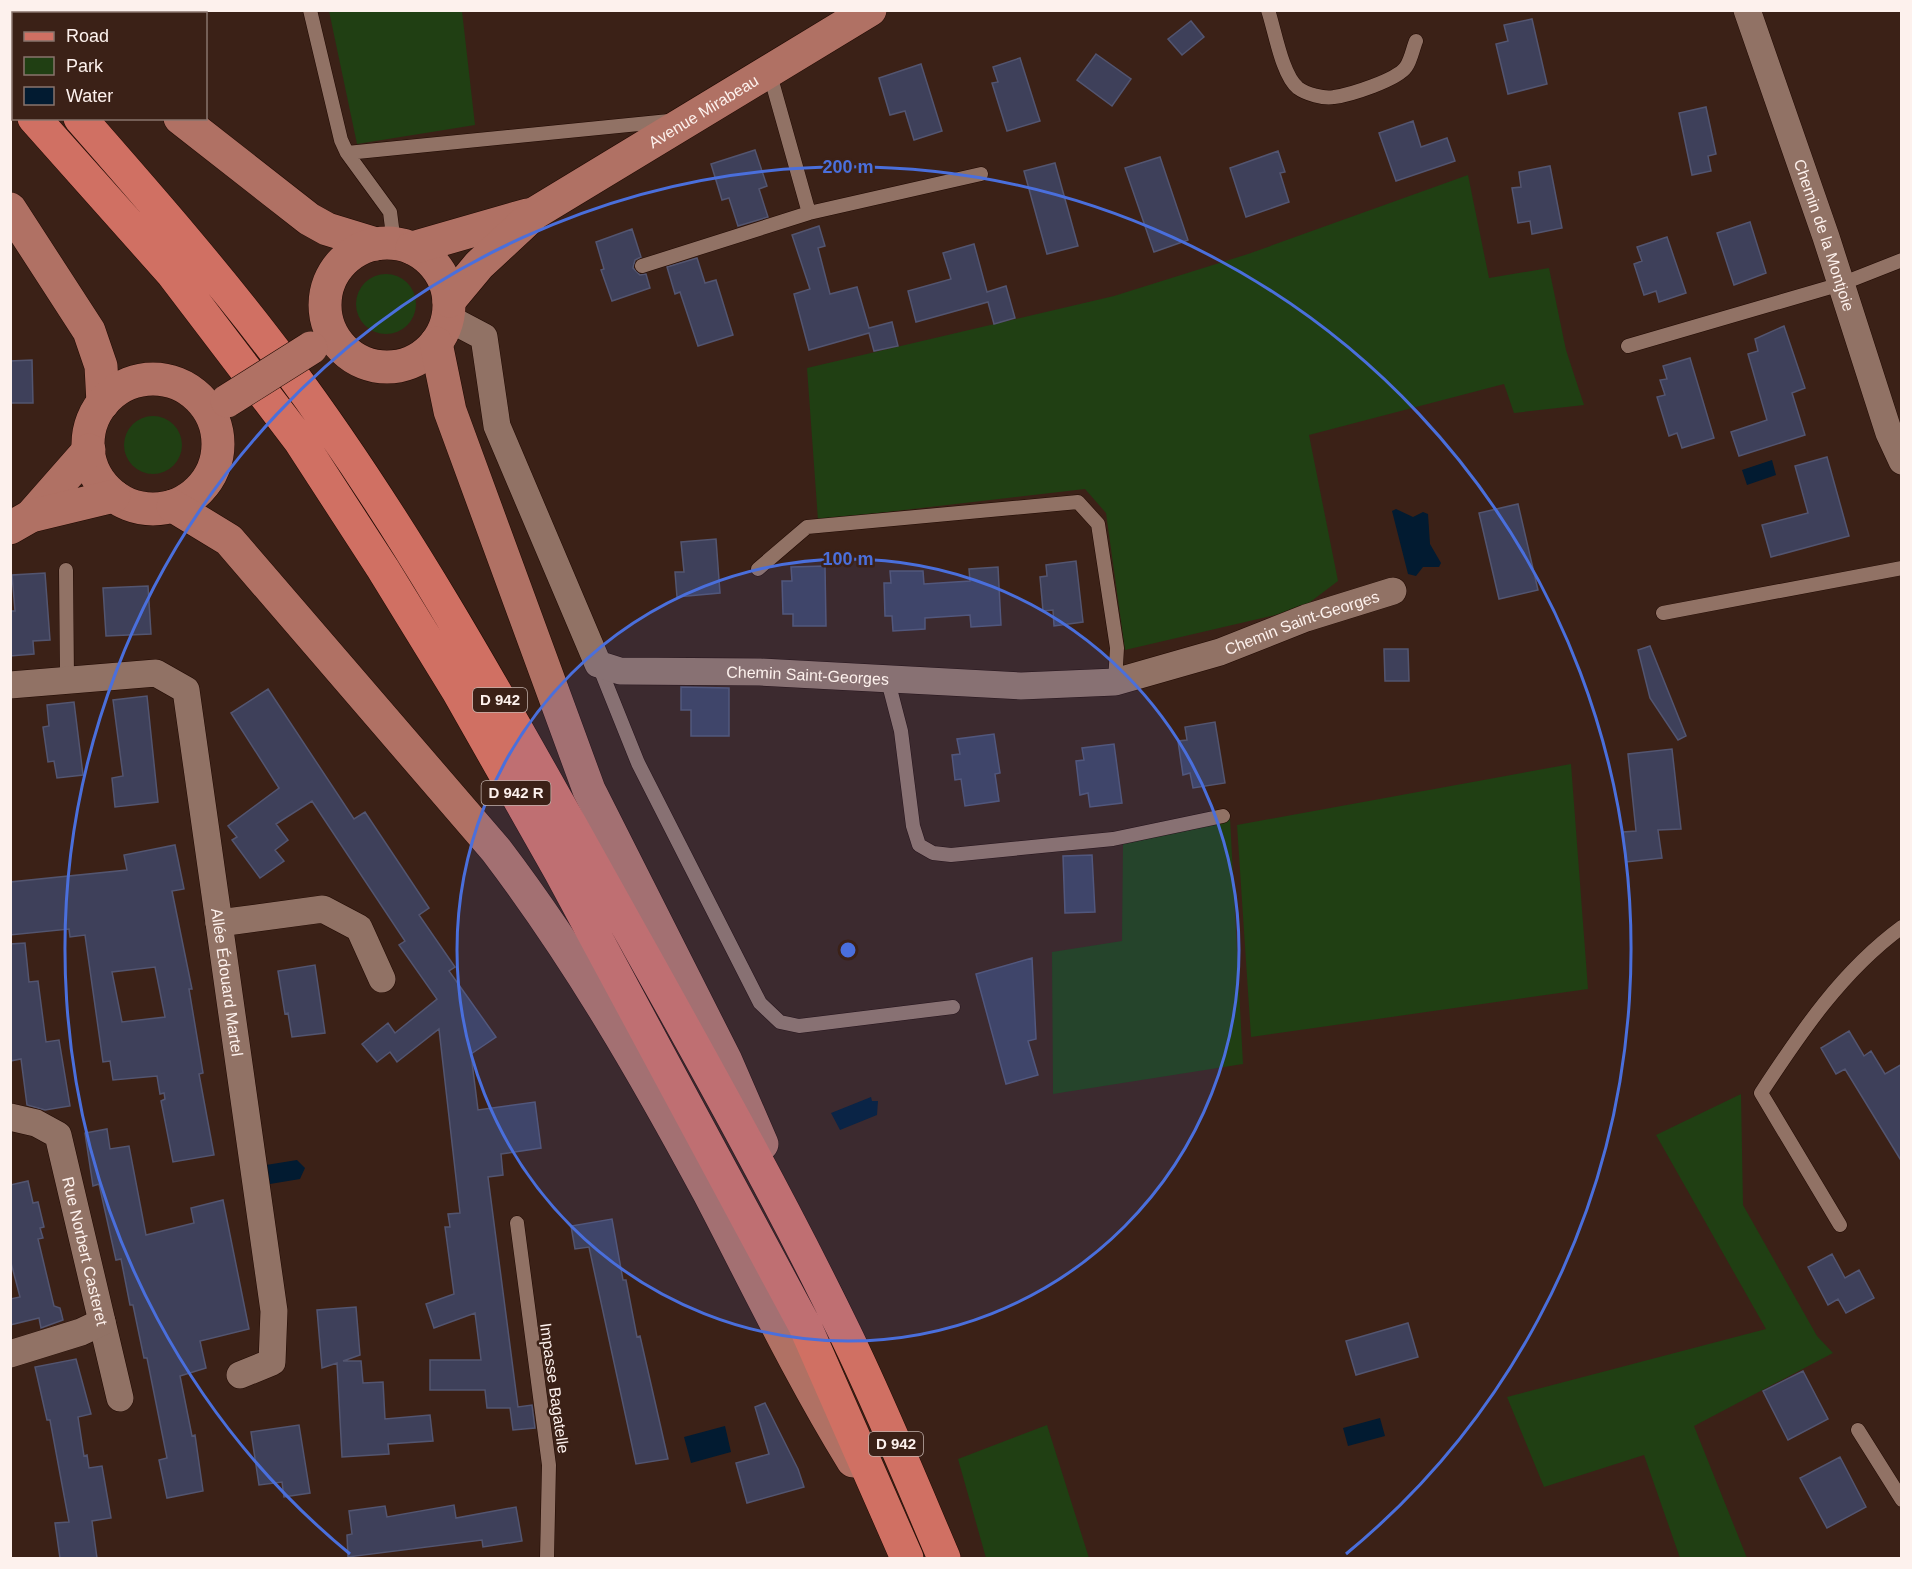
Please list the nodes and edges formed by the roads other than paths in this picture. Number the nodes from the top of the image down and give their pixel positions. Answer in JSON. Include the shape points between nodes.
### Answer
{"nodes":[{"id":1,"x":310,"y":10,"type":"edge"},
{"id":2,"x":870,"y":10,"type":"edge"},
{"id":3,"x":1268,"y":10,"type":"edge"},
{"id":4,"x":1747,"y":10,"type":"edge"},
{"id":5,"x":1416,"y":41,"type":"dead end"},
{"id":6,"x":769,"y":70,"type":"junction"},
{"id":7,"x":689,"y":119,"type":"junction"},
{"id":8,"x":36,"y":120,"type":"edge"},
{"id":9,"x":82,"y":120,"type":"edge"},
{"id":10,"x":183,"y":120,"type":"edge"},
{"id":11,"x":347,"y":153,"type":"junction"},
{"id":12,"x":981,"y":174,"type":"dead end"},
{"id":13,"x":10,"y":209,"type":"edge"},
{"id":14,"x":535,"y":213,"type":"junction"},
{"id":15,"x":809,"y":213,"type":"junction"},
{"id":16,"x":394,"y":245,"type":"junction"},
{"id":17,"x":1902,"y":260,"type":"edge"},
{"id":18,"x":642,"y":266,"type":"dead end"},
{"id":19,"x":1841,"y":284,"type":"junction"},
{"id":20,"x":445,"y":321,"type":"junction"},
{"id":21,"x":322,"y":341,"type":"junction"},
{"id":22,"x":1628,"y":346,"type":"dead end"},
{"id":23,"x":103,"y":403,"type":"junction"},
{"id":24,"x":218,"y":406,"type":"junction"},
{"id":25,"x":89,"y":450,"type":"junction"},
{"id":26,"x":1902,"y":461,"type":"edge"},
{"id":27,"x":114,"y":496,"type":"junction"},
{"id":28,"x":173,"y":506,"type":"junction"},
{"id":29,"x":21,"y":522,"type":"edge"},
{"id":30,"x":1902,"y":568,"type":"edge"},
{"id":31,"x":758,"y":569,"type":"dead end"},
{"id":32,"x":66,"y":570,"type":"dead end"},
{"id":33,"x":1393,"y":591,"type":"dead end"},
{"id":34,"x":1662,"y":613,"type":"dead end"},
{"id":35,"x":598,"y":664,"type":"junction"},
{"id":36,"x":67,"y":678,"type":"junction"},
{"id":37,"x":888,"y":681,"type":"junction"},
{"id":38,"x":1115,"y":682,"type":"junction"},
{"id":39,"x":10,"y":685,"type":"edge"},
{"id":40,"x":1223,"y":816,"type":"dead end"},
{"id":41,"x":219,"y":923,"type":"junction"},
{"id":42,"x":1902,"y":927,"type":"edge"},
{"id":43,"x":382,"y":980,"type":"dead end"},
{"id":44,"x":953,"y":1007,"type":"dead end"},
{"id":45,"x":10,"y":1117,"type":"edge"},
{"id":46,"x":517,"y":1224,"type":"dead end"},
{"id":47,"x":1840,"y":1225,"type":"dead end"},
{"id":48,"x":102,"y":1322,"type":"junction"},
{"id":49,"x":844,"y":1331,"type":"junction"},
{"id":50,"x":10,"y":1354,"type":"edge"},
{"id":51,"x":240,"y":1375,"type":"dead end"},
{"id":52,"x":120,"y":1398,"type":"dead end"},
{"id":53,"x":1858,"y":1430,"type":"dead end"},
{"id":54,"x":1902,"y":1500,"type":"edge"},
{"id":55,"x":902,"y":1545,"type":"edge"},
{"id":56,"x":547,"y":1558,"type":"edge"},
{"id":57,"x":944,"y":1558,"type":"edge"}],
"edges":[{"from":1,"to":11,"type":"lane"},
{"from":2,"to":6,"type":"main road","name":"Avenue Mirabeau"},
{"from":3,"to":5,"type":"lane","via":[[1286,68],[1298,87],[1331,98],[1394,76],[1406,67]]},
{"from":4,"to":19,"type":"street","name":"Chemin de la Montjoie"},
{"from":6,"to":7,"type":"main road","name":"Avenue Mirabeau"},
{"from":6,"to":15,"type":"lane"},
{"from":7,"to":11,"type":"lane"},
{"from":7,"to":14,"type":"main road","name":"Avenue Mirabeau"},
{"from":8,"to":55,"type":"main road","number":"D 942 R","via":[[172,273],[300,441],[458,691],[560,871],[805,1326]]},
{"from":9,"to":49,"type":"main road","number":"D 942","via":[[190,245],[286,366],[411,551],[479,662],[713,1078]]},
{"from":10,"to":16,"type":"main road","via":[[309,219],[327,229]]},
{"from":11,"to":16,"type":"lane","via":[[390,212]]},
{"from":12,"to":15,"type":"lane"},
{"from":13,"to":23,"type":"main road","via":[[89,331],[101,366]]},
{"from":14,"to":16,"type":"main road"},
{"from":14,"to":20,"type":"main road","via":[[479,265]]},
{"from":15,"to":18,"type":"lane"},
{"from":16,"to":20,"type":"main road","via":[[431,260],[444,279]]},
{"from":16,"to":21,"type":"main road","via":[[358,250],[343,262],[326,296]]},
{"from":17,"to":19,"type":"lane"},
{"from":19,"to":22,"type":"lane"},
{"from":19,"to":26,"type":"street","name":"Chemin de la Montjoie","via":[[1889,433]]},
{"from":20,"to":21,"type":"main road","via":[[424,355],[391,367],[373,366]]},
{"from":20,"to":35,"type":"street","via":[[484,337],[497,426]]},
{"from":20,"to":49,"type":"main road","via":[[450,411],[589,790],[726,1061]]},
{"from":21,"to":24,"type":"main road","bridge":true},
{"from":23,"to":24,"type":"main road","via":[[132,382],[149,379],[183,386]]},
{"from":23,"to":25,"type":"main road","via":[[89,433]]},
{"from":24,"to":28,"type":"main road","via":[[214,467],[205,484],[190,498]]},
{"from":25,"to":27,"type":"main road","via":[[93,468]]},
{"from":25,"to":29,"type":"main road"},
{"from":27,"to":28,"type":"main road","via":[[132,506]]},
{"from":27,"to":29,"type":"main road"},
{"from":28,"to":55,"type":"main road","via":[[229,540],[496,850],[536,903],[625,1041],[816,1401]]},
{"from":30,"to":34,"type":"lane"},
{"from":31,"to":38,"type":"lane","via":[[807,527],[1078,502],[1098,524],[1117,648]]},
{"from":32,"to":36,"type":"lane"},
{"from":33,"to":38,"type":"street","name":"Chemin Saint-Georges","via":[[1306,618],[1220,652]]},
{"from":35,"to":37,"type":"street","name":"Chemin Saint-Georges","via":[[620,671],[760,672]]},
{"from":35,"to":44,"type":"lane","via":[[638,763],[767,1010],[780,1022],[799,1026]]},
{"from":36,"to":39,"type":"street"},
{"from":36,"to":41,"type":"street","name":"Allée Édouard Martel","via":[[156,673],[186,690]]},
{"from":37,"to":38,"type":"street","name":"Chemin Saint-Georges","via":[[1021,686]]},
{"from":37,"to":40,"type":"lane","via":[[901,731],[914,826],[919,845],[933,853],[951,855],[1113,838]]},
{"from":41,"to":43,"type":"street","via":[[323,909],[359,928]]},
{"from":41,"to":51,"type":"street","name":"Allée Édouard Martel","via":[[274,1311],[272,1362]]},
{"from":42,"to":47,"type":"lane","via":[[1871,949],[1809,1021],[1761,1093]]},
{"from":45,"to":48,"type":"street","name":"Rue Norbert Casteret","via":[[36,1123],[58,1135]]},
{"from":46,"to":56,"type":"lane","name":"Impasse Bagatelle","via":[[549,1465]]},
{"from":48,"to":50,"type":"street","name":"Rue Norbert Casteret"},
{"from":48,"to":52,"type":"street"},
{"from":49,"to":57,"type":"main road","number":"D 942"},
{"from":53,"to":54,"type":"lane"}]}
